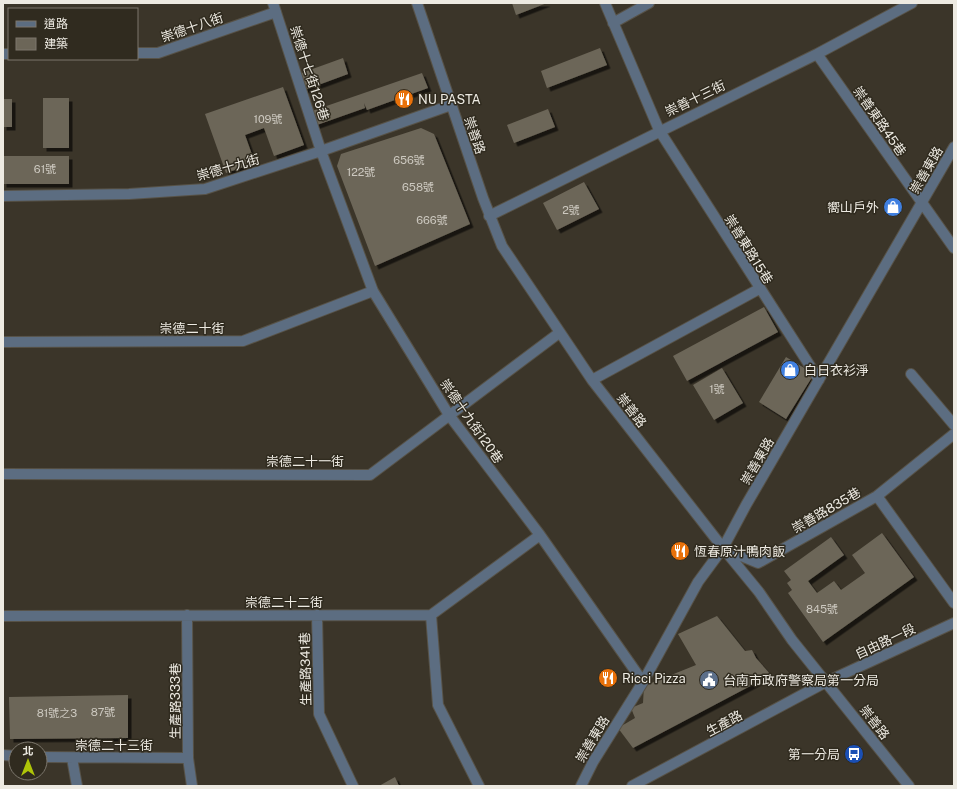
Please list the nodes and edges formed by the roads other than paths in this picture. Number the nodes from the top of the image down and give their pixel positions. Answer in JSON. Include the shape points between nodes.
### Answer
{"nodes":[{"id":1,"x":417,"y":3,"type":"edge"},
{"id":2,"x":605,"y":3,"type":"edge"},
{"id":3,"x":649,"y":3,"type":"edge"},
{"id":4,"x":912,"y":3,"type":"edge"},
{"id":5,"x":275,"y":7,"type":"edge"},
{"id":6,"x":613,"y":23,"type":"junction"},
{"id":7,"x":138,"y":53,"type":"edge"},
{"id":8,"x":817,"y":54,"type":"junction"},
{"id":9,"x":451,"y":105,"type":"junction"},
{"id":10,"x":659,"y":130,"type":"junction"},
{"id":11,"x":954,"y":147,"type":"edge"},
{"id":12,"x":321,"y":151,"type":"junction"},
{"id":13,"x":3,"y":196,"type":"edge"},
{"id":14,"x":922,"y":203,"type":"junction"},
{"id":15,"x":489,"y":216,"type":"junction"},
{"id":16,"x":954,"y":248,"type":"edge"},
{"id":17,"x":759,"y":289,"type":"junction"},
{"id":18,"x":373,"y":291,"type":"junction"},
{"id":19,"x":559,"y":333,"type":"junction"},
{"id":20,"x":3,"y":342,"type":"edge"},
{"id":21,"x":911,"y":374,"type":"dead end"},
{"id":22,"x":592,"y":380,"type":"junction"},
{"id":23,"x":819,"y":380,"type":"junction"},
{"id":24,"x":449,"y":415,"type":"junction"},
{"id":25,"x":954,"y":425,"type":"edge"},
{"id":26,"x":954,"y":434,"type":"edge"},
{"id":27,"x":3,"y":474,"type":"edge"},
{"id":28,"x":877,"y":496,"type":"junction"},
{"id":29,"x":540,"y":535,"type":"junction"},
{"id":30,"x":723,"y":548,"type":"junction"},
{"id":31,"x":954,"y":603,"type":"edge"},
{"id":32,"x":317,"y":615,"type":"junction"},
{"id":33,"x":431,"y":615,"type":"junction"},
{"id":34,"x":3,"y":616,"type":"edge"},
{"id":35,"x":187,"y":616,"type":"junction"},
{"id":36,"x":954,"y":622,"type":"edge"},
{"id":37,"x":643,"y":682,"type":"junction"},
{"id":38,"x":826,"y":682,"type":"junction"},
{"id":39,"x":48,"y":757,"type":"edge"},
{"id":40,"x":72,"y":758,"type":"junction"},
{"id":41,"x":188,"y":758,"type":"junction"},
{"id":42,"x":77,"y":786,"type":"edge"},
{"id":43,"x":192,"y":786,"type":"edge"},
{"id":44,"x":353,"y":786,"type":"edge"},
{"id":45,"x":479,"y":786,"type":"edge"},
{"id":46,"x":581,"y":786,"type":"edge"},
{"id":47,"x":632,"y":786,"type":"edge"},
{"id":48,"x":909,"y":786,"type":"edge"}],
"edges":[{"from":1,"to":9,"type":"street","name":"崇善路"},
{"from":2,"to":6,"type":"street","name":"崇善東路15巷"},
{"from":3,"to":6,"type":"street"},
{"from":4,"to":8,"type":"street","name":"崇善十三街"},
{"from":5,"to":7,"type":"street","name":"崇德十八街","via":[[158,53]]},
{"from":5,"to":12,"type":"street","name":"崇德十七街126巷"},
{"from":6,"to":10,"type":"street","name":"崇善東路15巷"},
{"from":8,"to":10,"type":"street","name":"崇善十三街"},
{"from":8,"to":14,"type":"street","name":"崇善東路45巷"},
{"from":9,"to":12,"type":"street","name":"崇德十九街"},
{"from":9,"to":15,"type":"street","name":"崇善路"},
{"from":10,"to":15,"type":"street","name":"崇善十三街"},
{"from":10,"to":17,"type":"street","name":"崇善東路15巷"},
{"from":11,"to":14,"type":"street","name":"崇善東路"},
{"from":12,"to":13,"type":"street","name":"崇德十九街","via":[[205,189],[129,194]]},
{"from":12,"to":18,"type":"street","name":"崇德十九街120巷"},
{"from":14,"to":16,"type":"street","name":"崇善東路45巷"},
{"from":14,"to":23,"type":"street","name":"崇善東路"},
{"from":15,"to":19,"type":"street","name":"崇善路","via":[[502,246]]},
{"from":17,"to":22,"type":"street"},
{"from":17,"to":23,"type":"street","name":"崇善東路15巷"},
{"from":18,"to":20,"type":"street","name":"崇德二十街","via":[[243,341]]},
{"from":18,"to":24,"type":"street","name":"崇德十九街120巷"},
{"from":19,"to":22,"type":"street","name":"崇善路"},
{"from":19,"to":24,"type":"street","name":"崇德二十一街"},
{"from":21,"to":25,"type":"street"},
{"from":22,"to":30,"type":"street","name":"崇善路"},
{"from":23,"to":30,"type":"street","name":"崇善東路"},
{"from":24,"to":27,"type":"street","name":"崇德二十一街","via":[[370,474]]},
{"from":24,"to":29,"type":"street","name":"崇德十九街120巷"},
{"from":26,"to":28,"type":"street","name":"崇善路835巷"},
{"from":28,"to":30,"type":"street","name":"崇善路835巷","via":[[758,563]]},
{"from":28,"to":31,"type":"street","name":"崇善路835巷"},
{"from":29,"to":33,"type":"street"},
{"from":29,"to":37,"type":"street","name":"崇德十九街120巷"},
{"from":30,"to":37,"type":"street","name":"崇善東路","via":[[698,582]]},
{"from":30,"to":38,"type":"street","name":"崇善路"},
{"from":32,"to":33,"type":"street","name":"崇德二十二街"},
{"from":32,"to":35,"type":"street","name":"崇德二十二街"},
{"from":32,"to":44,"type":"street","name":"生產路341巷","via":[[319,714]]},
{"from":33,"to":45,"type":"street","via":[[438,705]]},
{"from":34,"to":35,"type":"street","name":"崇德二十二街"},
{"from":35,"to":41,"type":"street","name":"生產路333巷"},
{"from":36,"to":38,"type":"street","name":"自由路一段"},
{"from":37,"to":46,"type":"street","name":"崇善東路"},
{"from":38,"to":47,"type":"street","name":"生產路"},
{"from":38,"to":48,"type":"street","name":"崇善路"},
{"from":39,"to":40,"type":"street","name":"崇德二十三街"},
{"from":40,"to":41,"type":"street","name":"崇德二十三街"},
{"from":40,"to":42,"type":"street"},
{"from":41,"to":43,"type":"street","name":"生產路333巷"}]}
